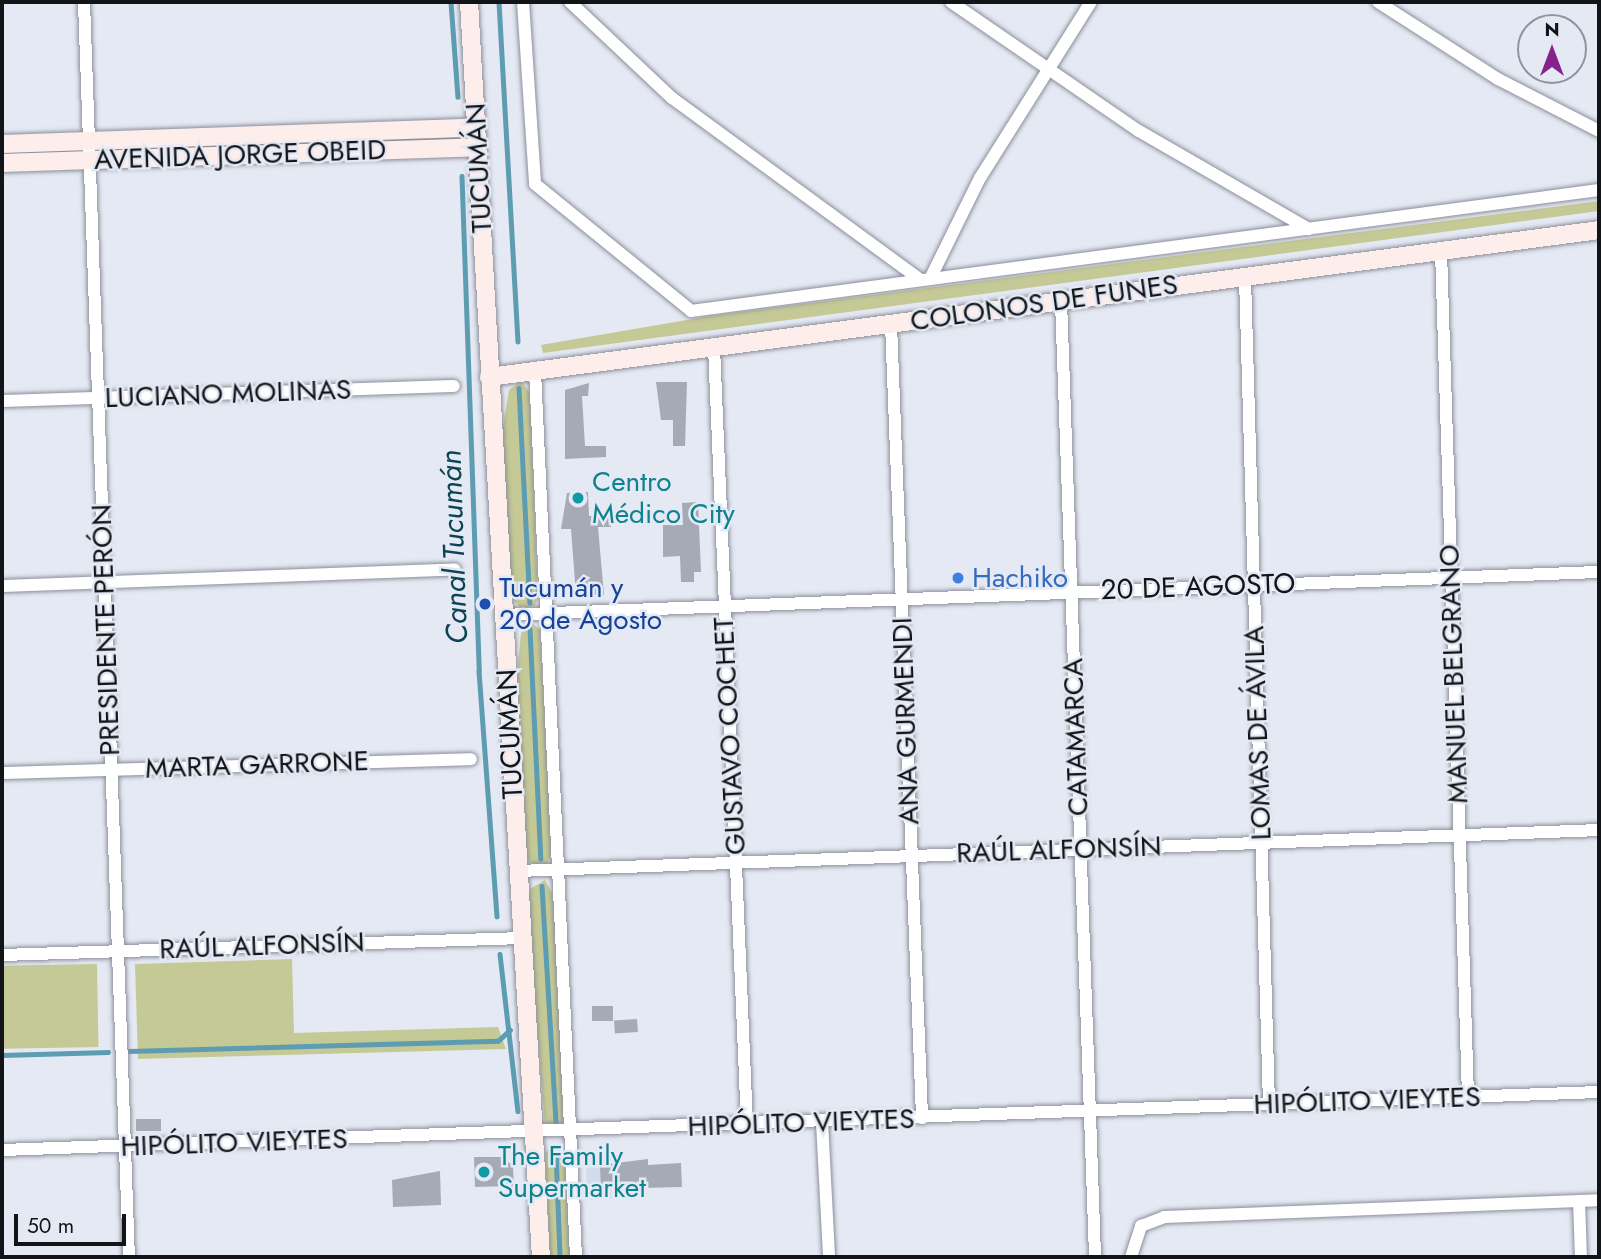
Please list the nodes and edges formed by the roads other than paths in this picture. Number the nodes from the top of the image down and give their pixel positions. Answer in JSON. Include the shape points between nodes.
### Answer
{"nodes":[{"id":1,"x":84,"y":2,"type":"edge"},
{"id":2,"x":469,"y":2,"type":"edge"},
{"id":3,"x":523,"y":2,"type":"edge"},
{"id":4,"x":570,"y":2,"type":"edge"},
{"id":5,"x":951,"y":2,"type":"edge"},
{"id":6,"x":1091,"y":2,"type":"edge"},
{"id":7,"x":1378,"y":2,"type":"edge"},
{"id":8,"x":1045,"y":71,"type":"junction"},
{"id":9,"x":477,"y":127,"type":"junction"},
{"id":10,"x":1599,"y":131,"type":"edge"},
{"id":11,"x":89,"y":141,"type":"junction"},
{"id":12,"x":2,"y":144,"type":"edge"},
{"id":13,"x":478,"y":147,"type":"junction"},
{"id":14,"x":90,"y":160,"type":"junction"},
{"id":15,"x":2,"y":163,"type":"edge"},
{"id":16,"x":1599,"y":190,"type":"edge"},
{"id":17,"x":1309,"y":229,"type":"junction"},
{"id":18,"x":1599,"y":230,"type":"edge"},
{"id":19,"x":1441,"y":251,"type":"junction"},
{"id":20,"x":1245,"y":277,"type":"junction"},
{"id":21,"x":925,"y":280,"type":"junction"},
{"id":22,"x":1061,"y":301,"type":"junction"},
{"id":23,"x":891,"y":324,"type":"junction"},
{"id":24,"x":713,"y":347,"type":"junction"},
{"id":25,"x":535,"y":371,"type":"junction"},
{"id":26,"x":489,"y":377,"type":"junction"},
{"id":27,"x":454,"y":386,"type":"dead end"},
{"id":28,"x":98,"y":398,"type":"junction"},
{"id":29,"x":2,"y":401,"type":"edge"},
{"id":30,"x":456,"y":569,"type":"dead end"},
{"id":31,"x":1599,"y":572,"type":"edge"},
{"id":32,"x":1451,"y":578,"type":"junction"},
{"id":33,"x":105,"y":582,"type":"junction"},
{"id":34,"x":1253,"y":585,"type":"junction"},
{"id":35,"x":2,"y":586,"type":"edge"},
{"id":36,"x":1071,"y":592,"type":"junction"},
{"id":37,"x":901,"y":599,"type":"junction"},
{"id":38,"x":725,"y":606,"type":"junction"},
{"id":39,"x":546,"y":613,"type":"junction"},
{"id":40,"x":503,"y":615,"type":"junction"},
{"id":41,"x":471,"y":759,"type":"dead end"},
{"id":42,"x":111,"y":769,"type":"junction"},
{"id":43,"x":2,"y":772,"type":"edge"},
{"id":44,"x":1599,"y":830,"type":"edge"},
{"id":45,"x":1459,"y":835,"type":"junction"},
{"id":46,"x":1261,"y":843,"type":"junction"},
{"id":47,"x":1080,"y":849,"type":"junction"},
{"id":48,"x":911,"y":856,"type":"junction"},
{"id":49,"x":736,"y":863,"type":"junction"},
{"id":50,"x":557,"y":870,"type":"junction"},
{"id":51,"x":518,"y":871,"type":"junction"},
{"id":52,"x":522,"y":938,"type":"junction"},
{"id":53,"x":118,"y":951,"type":"junction"},
{"id":54,"x":2,"y":955,"type":"edge"},
{"id":55,"x":1599,"y":1092,"type":"edge"},
{"id":56,"x":1468,"y":1097,"type":"junction"},
{"id":57,"x":1269,"y":1105,"type":"junction"},
{"id":58,"x":1090,"y":1112,"type":"junction"},
{"id":59,"x":922,"y":1118,"type":"junction"},
{"id":60,"x":822,"y":1122,"type":"junction"},
{"id":61,"x":747,"y":1125,"type":"junction"},
{"id":62,"x":568,"y":1132,"type":"junction"},
{"id":63,"x":535,"y":1133,"type":"junction"},
{"id":64,"x":125,"y":1146,"type":"junction"},
{"id":65,"x":2,"y":1150,"type":"edge"},
{"id":66,"x":1599,"y":1200,"type":"edge"},
{"id":67,"x":1579,"y":1201,"type":"junction"},
{"id":68,"x":129,"y":1257,"type":"edge"},
{"id":69,"x":541,"y":1257,"type":"edge"},
{"id":70,"x":576,"y":1257,"type":"edge"},
{"id":71,"x":829,"y":1257,"type":"edge"},
{"id":72,"x":1095,"y":1257,"type":"edge"},
{"id":73,"x":1131,"y":1257,"type":"edge"},
{"id":74,"x":1581,"y":1257,"type":"edge"}],
"edges":[{"from":1,"to":11,"type":"street","name":"PRESIDENTE PERÓN"},
{"from":2,"to":9,"type":"main road","name":"TUCUMÁN"},
{"from":3,"to":21,"type":"street","via":[[534,184],[691,311]]},
{"from":4,"to":21,"type":"street","via":[[672,99]]},
{"from":5,"to":8,"type":"street"},
{"from":6,"to":8,"type":"street"},
{"from":7,"to":10,"type":"street","via":[[1498,79]]},
{"from":8,"to":17,"type":"street"},
{"from":8,"to":21,"type":"street"},
{"from":9,"to":11,"type":"main road","name":"AVENIDA JORGE OBEID"},
{"from":9,"to":13,"type":"main road","name":"TUCUMÁN"},
{"from":11,"to":12,"type":"main road","name":"AVENIDA JORGE OBEID"},
{"from":11,"to":14,"type":"street","name":"PRESIDENTE PERÓN"},
{"from":13,"to":14,"type":"main road","name":"AVENIDA JORGE OBEID"},
{"from":13,"to":26,"type":"main road","name":"TUCUMÁN"},
{"from":14,"to":15,"type":"main road","name":"AVENIDA JORGE OBEID"},
{"from":14,"to":28,"type":"street","name":"PRESIDENTE PERÓN"},
{"from":16,"to":17,"type":"street"},
{"from":17,"to":21,"type":"street"},
{"from":18,"to":19,"type":"main road","name":"COLONOS DE FUNES"},
{"from":19,"to":20,"type":"main road","name":"COLONOS DE FUNES"},
{"from":19,"to":32,"type":"street","name":"MANUEL BELGRANO"},
{"from":20,"to":22,"type":"main road","name":"COLONOS DE FUNES"},
{"from":20,"to":34,"type":"street","name":"LOMAS DE ÁVILA"},
{"from":22,"to":23,"type":"main road","name":"COLONOS DE FUNES"},
{"from":22,"to":36,"type":"street","name":"CATAMARCA"},
{"from":23,"to":24,"type":"main road","name":"COLONOS DE FUNES"},
{"from":23,"to":37,"type":"street","name":"ANA GURMENDI"},
{"from":24,"to":25,"type":"main road","name":"COLONOS DE FUNES"},
{"from":24,"to":38,"type":"street","name":"GUSTAVO COCHET"},
{"from":25,"to":26,"type":"main road","name":"COLONOS DE FUNES"},
{"from":25,"to":39,"type":"street","name":"TUCUMÁN"},
{"from":26,"to":40,"type":"main road","name":"TUCUMÁN"},
{"from":27,"to":28,"type":"street","name":"LUCIANO MOLINAS"},
{"from":28,"to":29,"type":"street","name":"LUCIANO MOLINAS"},
{"from":28,"to":33,"type":"street","name":"PRESIDENTE PERÓN"},
{"from":30,"to":33,"type":"street"},
{"from":31,"to":32,"type":"street","name":"20 DE AGOSTO"},
{"from":32,"to":34,"type":"street","name":"20 DE AGOSTO"},
{"from":32,"to":45,"type":"street","name":"MANUEL BELGRANO"},
{"from":33,"to":35,"type":"street"},
{"from":33,"to":42,"type":"street","name":"PRESIDENTE PERÓN"},
{"from":34,"to":36,"type":"street","name":"20 DE AGOSTO"},
{"from":34,"to":46,"type":"street","name":"LOMAS DE ÁVILA"},
{"from":36,"to":37,"type":"street","name":"20 DE AGOSTO"},
{"from":36,"to":47,"type":"street","name":"CATAMARCA"},
{"from":37,"to":38,"type":"street","name":"20 DE AGOSTO"},
{"from":37,"to":48,"type":"street","name":"ANA GURMENDI"},
{"from":38,"to":39,"type":"street","name":"20 DE AGOSTO"},
{"from":38,"to":49,"type":"street","name":"GUSTAVO COCHET"},
{"from":39,"to":40,"type":"street","name":"20 DE AGOSTO"},
{"from":39,"to":50,"type":"street","name":"TUCUMÁN"},
{"from":40,"to":51,"type":"main road","name":"TUCUMÁN"},
{"from":41,"to":42,"type":"street","name":"MARTA GARRONE"},
{"from":42,"to":43,"type":"street","name":"MARTA GARRONE"},
{"from":42,"to":53,"type":"street","name":"PRESIDENTE PERÓN"},
{"from":44,"to":45,"type":"street","name":"RAÚL ALFONSÍN"},
{"from":45,"to":46,"type":"street","name":"RAÚL ALFONSÍN"},
{"from":45,"to":56,"type":"street","name":"MANUEL BELGRANO"},
{"from":46,"to":47,"type":"street","name":"RAÚL ALFONSÍN"},
{"from":46,"to":57,"type":"street","name":"LOMAS DE ÁVILA"},
{"from":47,"to":48,"type":"street","name":"RAÚL ALFONSÍN"},
{"from":47,"to":58,"type":"street","name":"CATAMARCA"},
{"from":48,"to":49,"type":"street","name":"RAÚL ALFONSÍN"},
{"from":48,"to":59,"type":"street","name":"ANA GURMENDI"},
{"from":49,"to":50,"type":"street","name":"RAÚL ALFONSÍN"},
{"from":49,"to":61,"type":"street","name":"GUSTAVO COCHET"},
{"from":50,"to":51,"type":"street","name":"RAÚL ALFONSÍN"},
{"from":50,"to":62,"type":"street","name":"TUCUMÁN"},
{"from":51,"to":52,"type":"main road","name":"TUCUMÁN"},
{"from":52,"to":53,"type":"street","name":"RAÚL ALFONSÍN"},
{"from":52,"to":63,"type":"main road","name":"TUCUMÁN"},
{"from":53,"to":54,"type":"street","name":"RAÚL ALFONSÍN"},
{"from":53,"to":64,"type":"street","name":"PRESIDENTE PERÓN"},
{"from":55,"to":56,"type":"street","name":"HIPÓLITO VIEYTES"},
{"from":56,"to":57,"type":"street","name":"HIPÓLITO VIEYTES"},
{"from":57,"to":58,"type":"street","name":"HIPÓLITO VIEYTES"},
{"from":58,"to":59,"type":"street","name":"HIPÓLITO VIEYTES"},
{"from":58,"to":72,"type":"street","name":"CATAMARCA"},
{"from":59,"to":60,"type":"street","name":"HIPÓLITO VIEYTES"},
{"from":60,"to":61,"type":"street","name":"HIPÓLITO VIEYTES"},
{"from":60,"to":71,"type":"street"},
{"from":61,"to":62,"type":"street","name":"HIPÓLITO VIEYTES"},
{"from":62,"to":63,"type":"street","name":"HIPÓLITO VIEYTES"},
{"from":62,"to":70,"type":"street","name":"TUCUMÁN"},
{"from":63,"to":64,"type":"street","name":"HIPÓLITO VIEYTES"},
{"from":63,"to":69,"type":"main road","name":"TUCUMÁN"},
{"from":64,"to":65,"type":"street","name":"HIPÓLITO VIEYTES"},
{"from":64,"to":68,"type":"street","name":"PRESIDENTE PERÓN"},
{"from":66,"to":67,"type":"street"},
{"from":67,"to":73,"type":"street","via":[[1164,1217],[1141,1226]]},
{"from":67,"to":74,"type":"street"}]}
